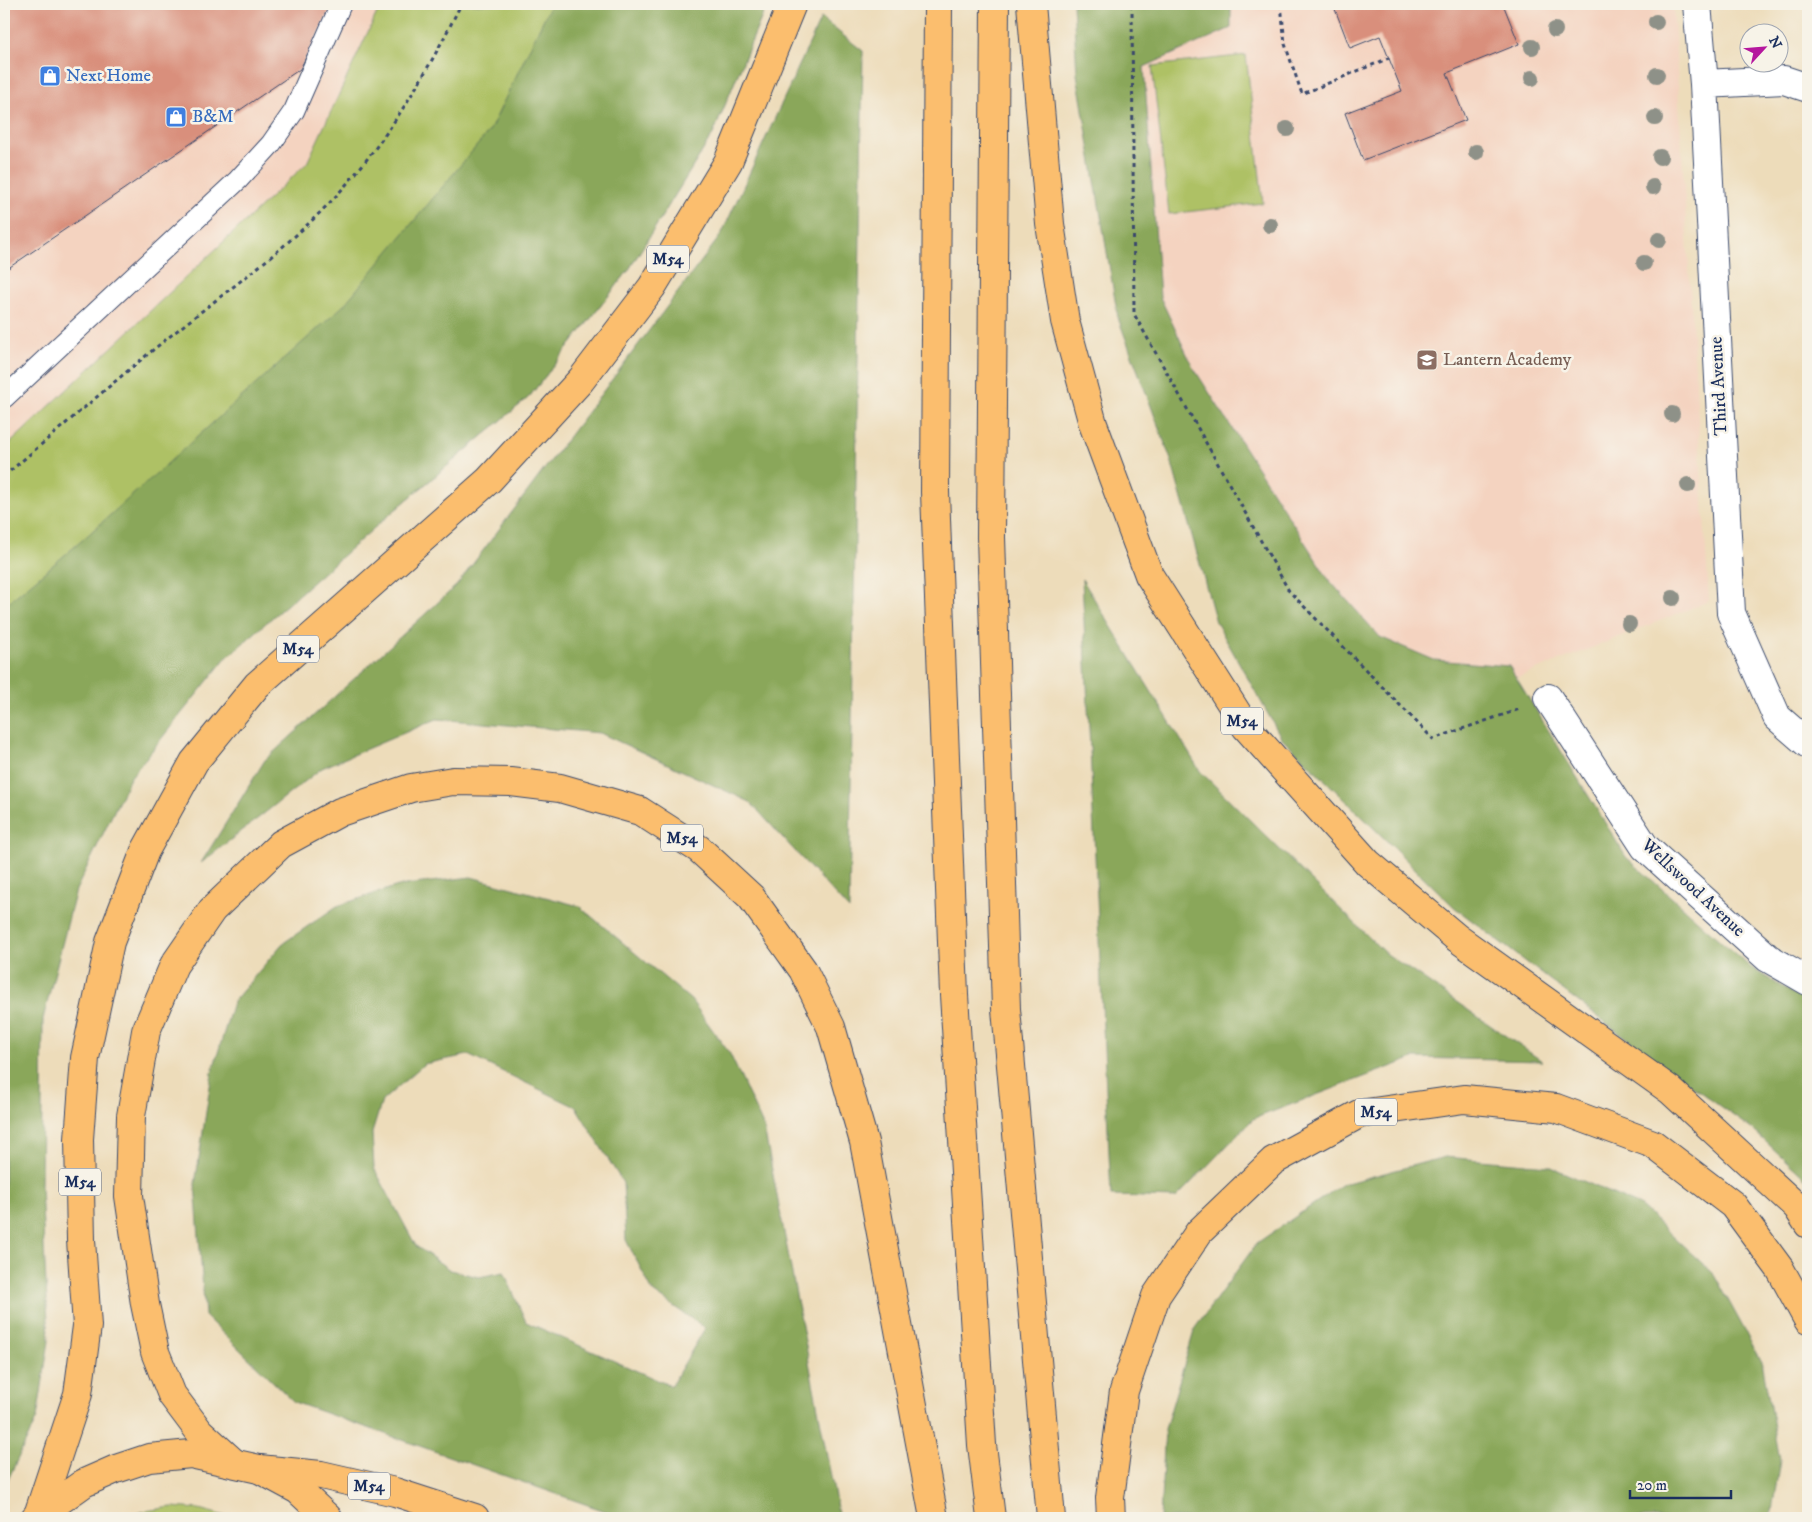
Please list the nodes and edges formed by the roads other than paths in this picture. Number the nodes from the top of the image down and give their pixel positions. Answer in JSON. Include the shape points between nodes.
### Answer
{"nodes":[{"id":1,"x":341,"y":4,"type":"edge"},
{"id":2,"x":792,"y":4,"type":"edge"},
{"id":3,"x":938,"y":4,"type":"edge"},
{"id":4,"x":995,"y":4,"type":"edge"},
{"id":5,"x":1032,"y":4,"type":"edge"},
{"id":6,"x":1697,"y":4,"type":"edge"},
{"id":7,"x":1704,"y":84,"type":"junction"},
{"id":8,"x":1808,"y":88,"type":"edge"},
{"id":9,"x":4,"y":398,"type":"edge"},
{"id":10,"x":1548,"y":698,"type":"road end"},
{"id":11,"x":1808,"y":744,"type":"edge"},
{"id":12,"x":1808,"y":981,"type":"edge"},
{"id":13,"x":1808,"y":1224,"type":"edge"},
{"id":14,"x":1808,"y":1320,"type":"edge"},
{"id":15,"x":232,"y":1461,"type":"junction"},
{"id":16,"x":259,"y":1469,"type":"junction"},
{"id":17,"x":36,"y":1516,"type":"edge"},
{"id":18,"x":328,"y":1518,"type":"edge"},
{"id":19,"x":475,"y":1518,"type":"edge"},
{"id":20,"x":934,"y":1518,"type":"edge"},
{"id":21,"x":991,"y":1518,"type":"edge"},
{"id":22,"x":1051,"y":1518,"type":"edge"},
{"id":23,"x":1111,"y":1518,"type":"edge"}],
"edges":[{"from":1,"to":9,"type":"lane","via":[[294,111],[271,144],[238,180]]},
{"from":2,"to":17,"type":"main road","number":"M54","via":[[728,162],[652,287],[581,380],[489,480],[257,685],[194,762],[145,851],[110,942],[85,1058],[79,1139],[87,1326],[78,1394]]},
{"from":3,"to":21,"type":"main road","via":[[934,492],[954,995],[982,1446]]},
{"from":4,"to":22,"type":"main road","via":[[991,536],[1006,1009]]},
{"from":5,"to":13,"type":"main road","number":"M54","via":[[1050,224],[1065,320],[1092,424],[1149,575],[1246,727],[1368,863],[1458,938],[1670,1090],[1797,1207]]},
{"from":6,"to":7,"type":"street","name":"Third Avenue"},
{"from":7,"to":8,"type":"street","via":[[1784,80]]},
{"from":7,"to":11,"type":"street","name":"Third Avenue","via":[[1731,613],[1777,717]]},
{"from":10,"to":12,"type":"street","name":"Wellswood Avenue","via":[[1645,847],[1768,958]]},
{"from":14,"to":23,"type":"main road","number":"M54","via":[[1780,1269],[1732,1205],[1653,1144],[1547,1107],[1464,1099],[1359,1114],[1273,1161],[1199,1232],[1156,1296],[1124,1391],[1110,1498]]},
{"from":15,"to":16,"type":"main road"},
{"from":15,"to":17,"type":"main road","via":[[190,1454],[149,1458],[84,1483]]},
{"from":15,"to":20,"type":"main road","number":"M54","via":[[199,1431],[172,1395],[155,1352],[147,1314],[129,1196],[131,1116],[146,1031],[174,965],[212,910],[281,844],[340,812],[411,788],[453,781],[511,782],[560,788],[640,811],[699,849],[751,897],[803,970],[830,1027],[864,1142]]},
{"from":16,"to":18,"type":"main road","via":[[298,1490]]},
{"from":16,"to":19,"type":"main road","number":"M54","via":[[321,1475],[385,1490]]}]}
